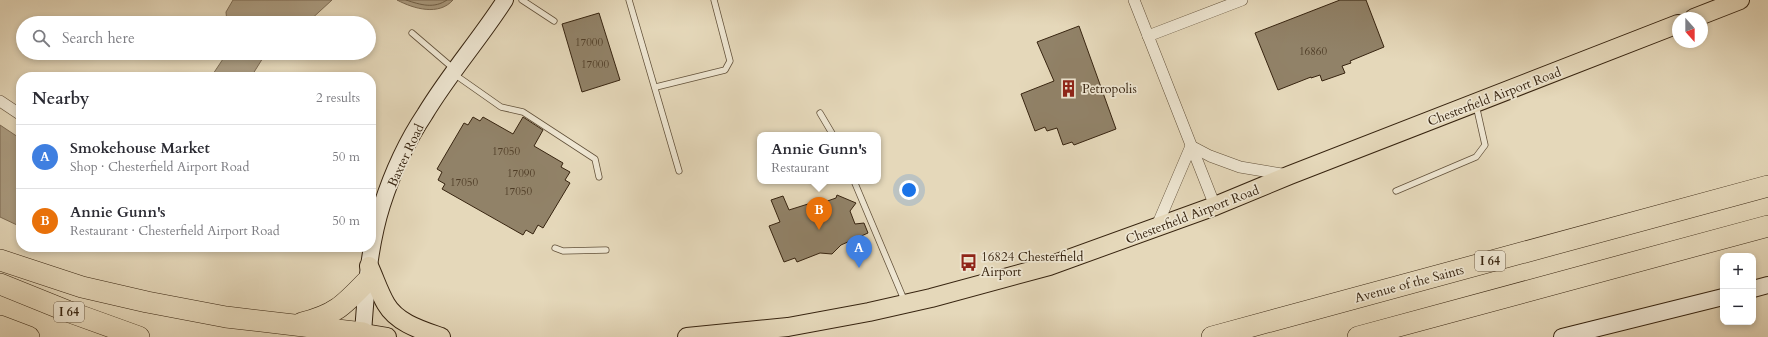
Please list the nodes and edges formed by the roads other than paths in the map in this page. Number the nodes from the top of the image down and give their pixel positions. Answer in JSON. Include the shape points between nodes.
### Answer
{"nodes":[{"id":1,"x":505,"y":0,"type":"edge"},
{"id":2,"x":522,"y":0,"type":"edge"},
{"id":3,"x":629,"y":0,"type":"edge"},
{"id":4,"x":714,"y":0,"type":"edge"},
{"id":5,"x":1134,"y":0,"type":"edge"},
{"id":6,"x":1242,"y":0,"type":"edge"},
{"id":7,"x":1740,"y":0,"type":"edge"},
{"id":8,"x":1708,"y":13,"type":"edge"},
{"id":9,"x":554,"y":20,"type":"dead end"},
{"id":10,"x":1672,"y":26,"type":"edge"},
{"id":11,"x":412,"y":33,"type":"dead end"},
{"id":12,"x":1148,"y":36,"type":"junction"},
{"id":13,"x":453,"y":71,"type":"junction"},
{"id":14,"x":656,"y":87,"type":"junction"},
{"id":15,"x":0,"y":101,"type":"edge"},
{"id":16,"x":1476,"y":103,"type":"junction"},
{"id":17,"x":16,"y":112,"type":"edge"},
{"id":18,"x":820,"y":113,"type":"dead end"},
{"id":19,"x":831,"y":132,"type":"edge"},
{"id":20,"x":1191,"y":146,"type":"junction"},
{"id":21,"x":679,"y":171,"type":"dead end"},
{"id":22,"x":1290,"y":175,"type":"junction"},
{"id":23,"x":598,"y":177,"type":"dead end"},
{"id":24,"x":855,"y":184,"type":"edge"},
{"id":25,"x":1768,"y":186,"type":"edge"},
{"id":26,"x":1396,"y":192,"type":"dead end"},
{"id":27,"x":377,"y":203,"type":"edge"},
{"id":28,"x":1215,"y":206,"type":"junction"},
{"id":29,"x":376,"y":218,"type":"edge"},
{"id":30,"x":1768,"y":226,"type":"edge"},
{"id":31,"x":1156,"y":228,"type":"junction"},
{"id":32,"x":555,"y":248,"type":"dead end"},
{"id":33,"x":606,"y":250,"type":"dead end"},
{"id":34,"x":372,"y":252,"type":"edge"},
{"id":35,"x":0,"y":260,"type":"edge"},
{"id":36,"x":368,"y":274,"type":"junction"},
{"id":37,"x":0,"y":284,"type":"edge"},
{"id":38,"x":1768,"y":285,"type":"edge"},
{"id":39,"x":1756,"y":288,"type":"edge"},
{"id":40,"x":1720,"y":298,"type":"edge"},
{"id":41,"x":906,"y":304,"type":"junction"},
{"id":42,"x":292,"y":325,"type":"junction"},
{"id":43,"x":0,"y":326,"type":"edge"},
{"id":44,"x":363,"y":333,"type":"junction"},
{"id":45,"x":29,"y":337,"type":"edge"},
{"id":46,"x":139,"y":337,"type":"edge"},
{"id":47,"x":387,"y":337,"type":"edge"},
{"id":48,"x":441,"y":337,"type":"edge"},
{"id":49,"x":687,"y":337,"type":"edge"},
{"id":50,"x":1212,"y":337,"type":"edge"},
{"id":51,"x":1358,"y":337,"type":"edge"},
{"id":52,"x":1562,"y":337,"type":"edge"}],
"edges":[{"from":1,"to":13,"type":"main road","name":"Baxter Road"},
{"from":2,"to":9,"type":"lane"},
{"from":3,"to":14,"type":"lane"},
{"from":4,"to":14,"type":"lane","via":[[730,61],[725,70]]},
{"from":5,"to":12,"type":"street"},
{"from":6,"to":12,"type":"street"},
{"from":7,"to":8,"type":"main road"},
{"from":10,"to":16,"type":"main road","name":"Chesterfield Airport Road"},
{"from":11,"to":13,"type":"lane"},
{"from":12,"to":20,"type":"street"},
{"from":13,"to":23,"type":"lane","via":[[501,107],[524,112],[595,159]]},
{"from":13,"to":27,"type":"main road","name":"Baxter Road","via":[[424,114]]},
{"from":14,"to":21,"type":"lane"},
{"from":15,"to":17,"type":"street"},
{"from":16,"to":22,"type":"main road","name":"Chesterfield Airport Road"},
{"from":16,"to":26,"type":"lane","via":[[1484,145],[1476,157]]},
{"from":18,"to":19,"type":"lane"},
{"from":20,"to":22,"type":"street","via":[[1240,167]]},
{"from":20,"to":28,"type":"street"},
{"from":20,"to":31,"type":"street"},
{"from":22,"to":28,"type":"main road","name":"Chesterfield Airport Road"},
{"from":24,"to":41,"type":"lane"},
{"from":25,"to":50,"type":"highway","name":"Avenue of the Saints","number":"I 64"},
{"from":27,"to":29,"type":"main road","name":"Baxter Road"},
{"from":28,"to":31,"type":"main road","name":"Chesterfield Airport Road"},
{"from":30,"to":51,"type":"highway"},
{"from":31,"to":41,"type":"main road","name":"Chesterfield Airport Road","via":[[1049,266]]},
{"from":32,"to":33,"type":"lane","via":[[563,251]]},
{"from":34,"to":36,"type":"main road","name":"Baxter Road"},
{"from":35,"to":42,"type":"highway","via":[[82,287],[122,296],[226,316]]},
{"from":36,"to":42,"type":"highway","via":[[346,303],[334,312],[319,319]]},
{"from":36,"to":44,"type":"main road","name":"Baxter Road"},
{"from":36,"to":48,"type":"main road","via":[[394,314],[416,328]]},
{"from":37,"to":46,"type":"highway","number":"I 64"},
{"from":38,"to":39,"type":"main road"},
{"from":40,"to":52,"type":"main road"},
{"from":41,"to":49,"type":"main road","name":"Chesterfield Airport Road","via":[[788,327]]},
{"from":42,"to":44,"type":"highway"},
{"from":43,"to":45,"type":"highway"},
{"from":44,"to":47,"type":"main road"}]}
